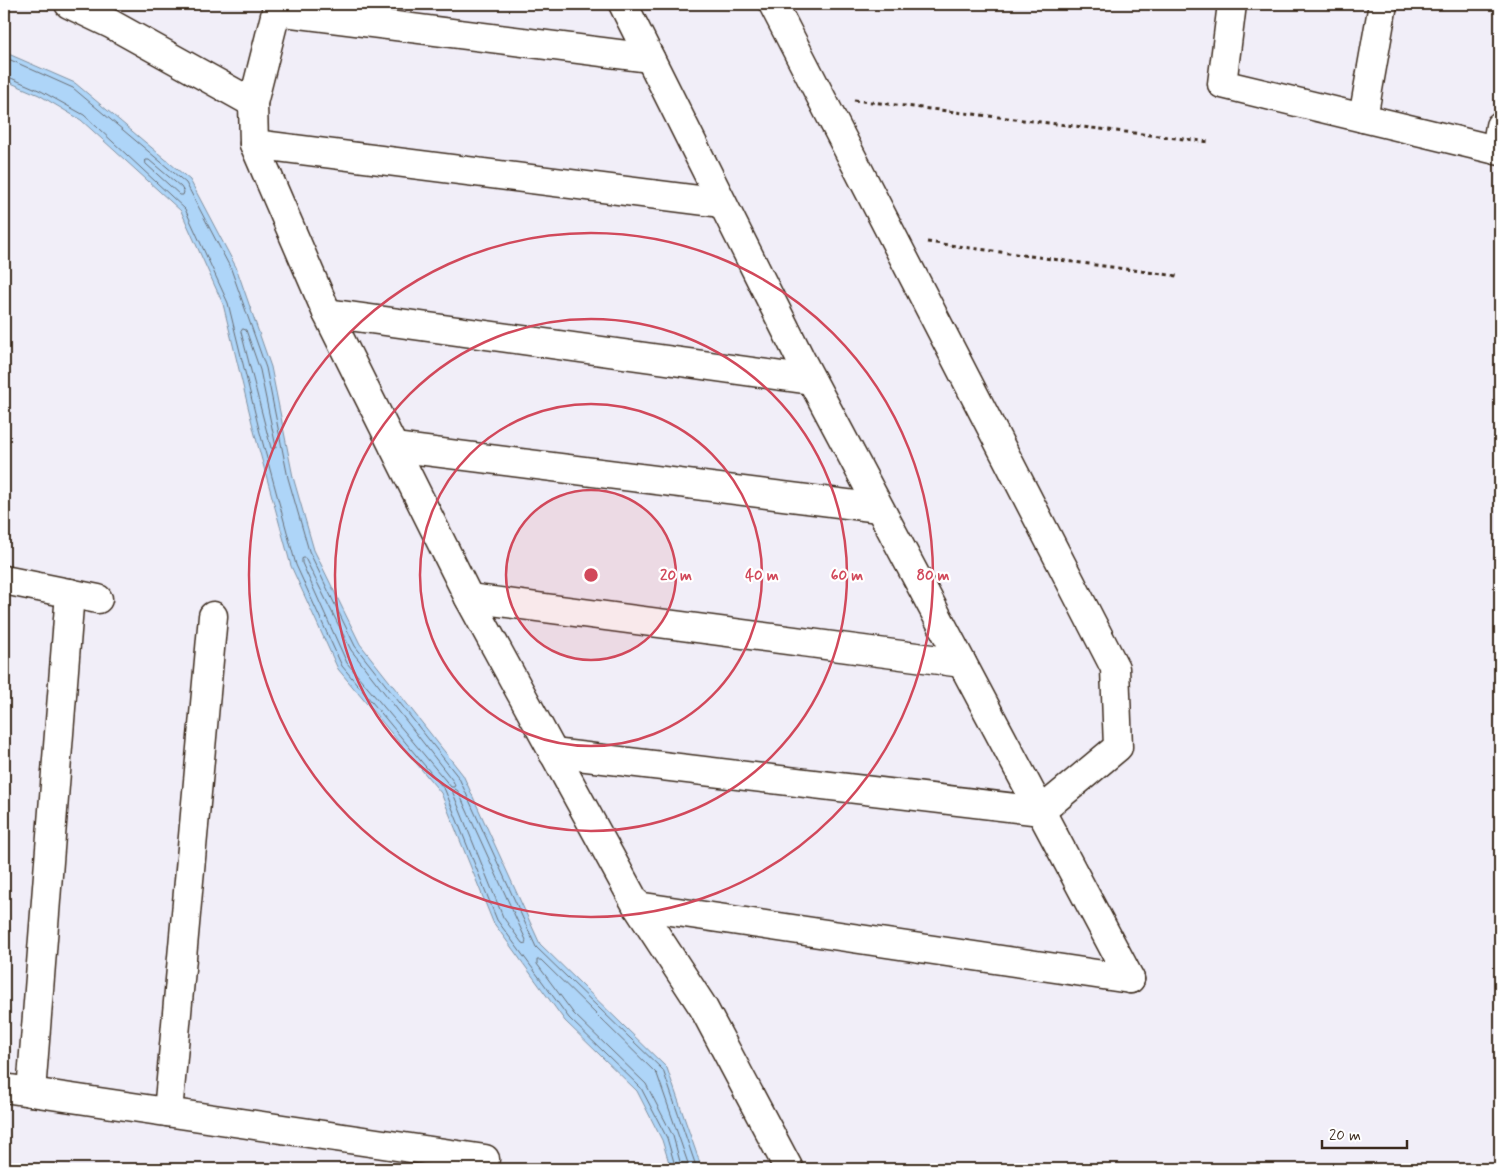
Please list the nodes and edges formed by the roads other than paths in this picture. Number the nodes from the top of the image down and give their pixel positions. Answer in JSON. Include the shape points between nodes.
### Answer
{"nodes":[{"id":1,"x":69,"y":4,"type":"edge"},
{"id":2,"x":623,"y":4,"type":"edge"},
{"id":3,"x":773,"y":4,"type":"edge"},
{"id":4,"x":1232,"y":4,"type":"edge"},
{"id":5,"x":1383,"y":4,"type":"edge"},
{"id":6,"x":277,"y":8,"type":"edge"},
{"id":7,"x":650,"y":58,"type":"junction"},
{"id":8,"x":253,"y":103,"type":"junction"},
{"id":9,"x":1363,"y":118,"type":"junction"},
{"id":10,"x":1499,"y":143,"type":"edge"},
{"id":11,"x":254,"y":144,"type":"junction"},
{"id":12,"x":722,"y":203,"type":"junction"},
{"id":13,"x":327,"y":314,"type":"junction"},
{"id":14,"x":811,"y":380,"type":"junction"},
{"id":15,"x":394,"y":447,"type":"junction"},
{"id":16,"x":879,"y":508,"type":"junction"},
{"id":17,"x":4,"y":580,"type":"edge"},
{"id":18,"x":70,"y":593,"type":"junction"},
{"id":19,"x":98,"y":598,"type":"dead end"},
{"id":20,"x":468,"y":598,"type":"junction"},
{"id":21,"x":213,"y":616,"type":"dead end"},
{"id":22,"x":962,"y":663,"type":"junction"},
{"id":23,"x":553,"y":753,"type":"junction"},
{"id":24,"x":1041,"y":811,"type":"junction"},
{"id":25,"x":637,"y":906,"type":"junction"},
{"id":26,"x":4,"y":1088,"type":"edge"},
{"id":27,"x":31,"y":1092,"type":"junction"},
{"id":28,"x":168,"y":1112,"type":"junction"},
{"id":29,"x":485,"y":1159,"type":"dead end"},
{"id":30,"x":789,"y":1169,"type":"edge"}],
"edges":[{"from":1,"to":8,"type":"street"},
{"from":2,"to":7,"type":"street"},
{"from":3,"to":24,"type":"street","via":[[1115,668],[1118,746]]},
{"from":4,"to":9,"type":"street","via":[[1222,84]]},
{"from":5,"to":9,"type":"street"},
{"from":6,"to":7,"type":"street"},
{"from":6,"to":8,"type":"street"},
{"from":7,"to":12,"type":"street"},
{"from":8,"to":11,"type":"street"},
{"from":9,"to":10,"type":"street"},
{"from":11,"to":12,"type":"street"},
{"from":11,"to":13,"type":"street"},
{"from":12,"to":14,"type":"street"},
{"from":13,"to":14,"type":"street"},
{"from":13,"to":15,"type":"street"},
{"from":14,"to":16,"type":"street"},
{"from":15,"to":16,"type":"street"},
{"from":15,"to":20,"type":"street"},
{"from":16,"to":22,"type":"street"},
{"from":17,"to":18,"type":"street"},
{"from":18,"to":19,"type":"street"},
{"from":18,"to":27,"type":"street"},
{"from":20,"to":22,"type":"street"},
{"from":20,"to":23,"type":"street"},
{"from":21,"to":28,"type":"street"},
{"from":22,"to":24,"type":"street"},
{"from":23,"to":24,"type":"street"},
{"from":23,"to":25,"type":"street"},
{"from":24,"to":25,"type":"street","via":[[1130,979]]},
{"from":25,"to":30,"type":"street","via":[[703,1008]]},
{"from":26,"to":27,"type":"street"},
{"from":27,"to":28,"type":"street"},
{"from":28,"to":29,"type":"street"}]}
